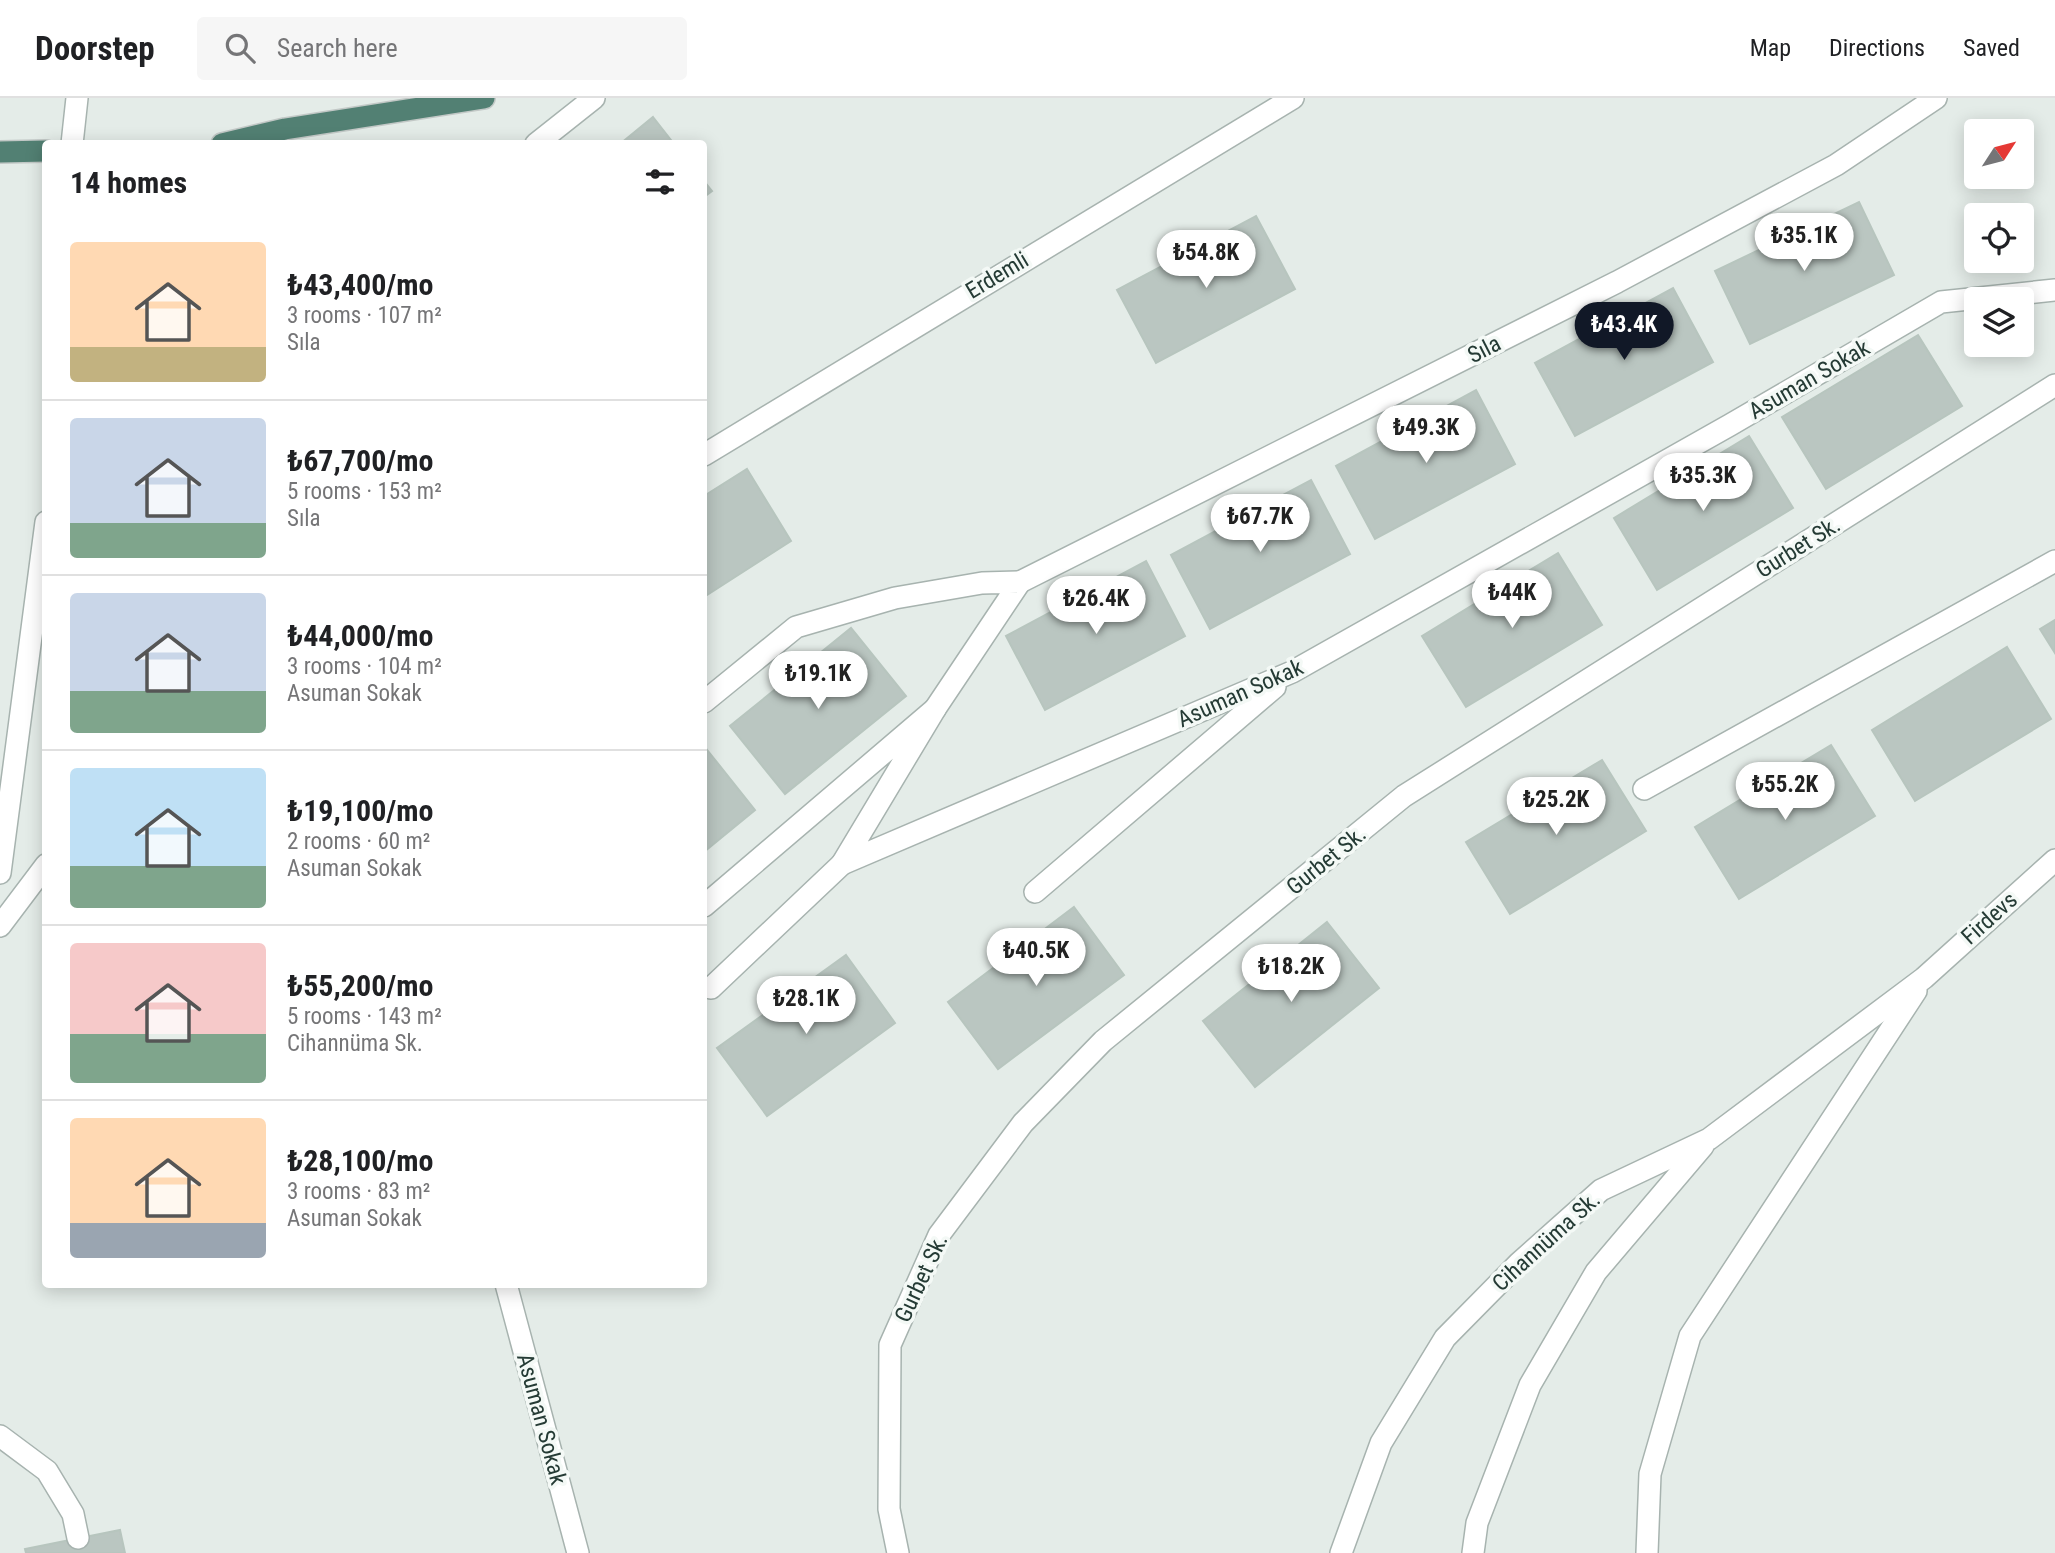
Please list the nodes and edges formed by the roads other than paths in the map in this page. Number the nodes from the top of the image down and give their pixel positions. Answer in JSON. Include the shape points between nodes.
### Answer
{"nodes":[{"id":1,"x":77,"y":98,"type":"edge"},
{"id":2,"x":484,"y":98,"type":"edge"},
{"id":3,"x":594,"y":98,"type":"edge"},
{"id":4,"x":1293,"y":98,"type":"edge"},
{"id":5,"x":1936,"y":98,"type":"edge"},
{"id":6,"x":72,"y":140,"type":"edge"},
{"id":7,"x":239,"y":140,"type":"edge"},
{"id":8,"x":541,"y":140,"type":"edge"},
{"id":9,"x":42,"y":151,"type":"edge"},
{"id":10,"x":0,"y":152,"type":"edge"},
{"id":11,"x":2055,"y":290,"type":"edge"},
{"id":12,"x":2055,"y":385,"type":"edge"},
{"id":13,"x":707,"y":453,"type":"edge"},
{"id":14,"x":42,"y":553,"type":"edge"},
{"id":15,"x":2055,"y":561,"type":"edge"},
{"id":16,"x":1020,"y":582,"type":"junction"},
{"id":17,"x":1292,"y":672,"type":"junction"},
{"id":18,"x":707,"y":700,"type":"edge"},
{"id":19,"x":935,"y":709,"type":"junction"},
{"id":20,"x":1644,"y":789,"type":"dead end"},
{"id":21,"x":2055,"y":860,"type":"edge"},
{"id":22,"x":842,"y":864,"type":"junction"},
{"id":23,"x":42,"y":870,"type":"edge"},
{"id":24,"x":0,"y":873,"type":"edge"},
{"id":25,"x":1035,"y":892,"type":"dead end"},
{"id":26,"x":707,"y":903,"type":"edge"},
{"id":27,"x":0,"y":926,"type":"edge"},
{"id":28,"x":1924,"y":978,"type":"junction"},
{"id":29,"x":711,"y":988,"type":"dead end"},
{"id":30,"x":1709,"y":1139,"type":"junction"},
{"id":31,"x":507,"y":1288,"type":"edge"},
{"id":32,"x":0,"y":1436,"type":"edge"},
{"id":33,"x":78,"y":1538,"type":"dead end"},
{"id":34,"x":578,"y":1553,"type":"edge"},
{"id":35,"x":898,"y":1553,"type":"edge"},
{"id":36,"x":1341,"y":1553,"type":"edge"},
{"id":37,"x":1473,"y":1553,"type":"edge"},
{"id":38,"x":1647,"y":1553,"type":"edge"}],
"edges":[{"from":1,"to":6,"type":"street"},
{"from":2,"to":7,"type":"highway"},
{"from":3,"to":8,"type":"street"},
{"from":4,"to":13,"type":"street","name":"Erdemli"},
{"from":5,"to":16,"type":"street","name":"Sıla","via":[[1836,165],[1617,282]]},
{"from":9,"to":10,"type":"highway"},
{"from":11,"to":17,"type":"street","name":"Asuman Sokak","via":[[1941,302]]},
{"from":12,"to":35,"type":"street","name":"Gurbet Sk.","via":[[1404,796],[1103,1041],[1023,1123],[939,1235],[890,1345],[889,1509]]},
{"from":14,"to":24,"type":"street"},
{"from":15,"to":20,"type":"street"},
{"from":16,"to":18,"type":"street","via":[[982,583],[895,598],[796,627]]},
{"from":16,"to":19,"type":"street"},
{"from":17,"to":22,"type":"street","name":"Asuman Sokak"},
{"from":17,"to":25,"type":"street"},
{"from":19,"to":22,"type":"street"},
{"from":19,"to":26,"type":"street"},
{"from":21,"to":28,"type":"street","name":"Firdevs"},
{"from":22,"to":29,"type":"street"},
{"from":23,"to":27,"type":"street"},
{"from":28,"to":30,"type":"street","name":"Cihannüma Sk."},
{"from":28,"to":38,"type":"street","via":[[1690,1336],[1650,1474]]},
{"from":30,"to":36,"type":"street","name":"Cihannüma Sk.","via":[[1601,1189],[1518,1263],[1446,1338],[1381,1443]]},
{"from":30,"to":37,"type":"street","via":[[1596,1272],[1530,1385],[1477,1523]]},
{"from":31,"to":34,"type":"street","name":"Asuman Sokak"},
{"from":32,"to":33,"type":"street","via":[[47,1471],[73,1514]]}]}
